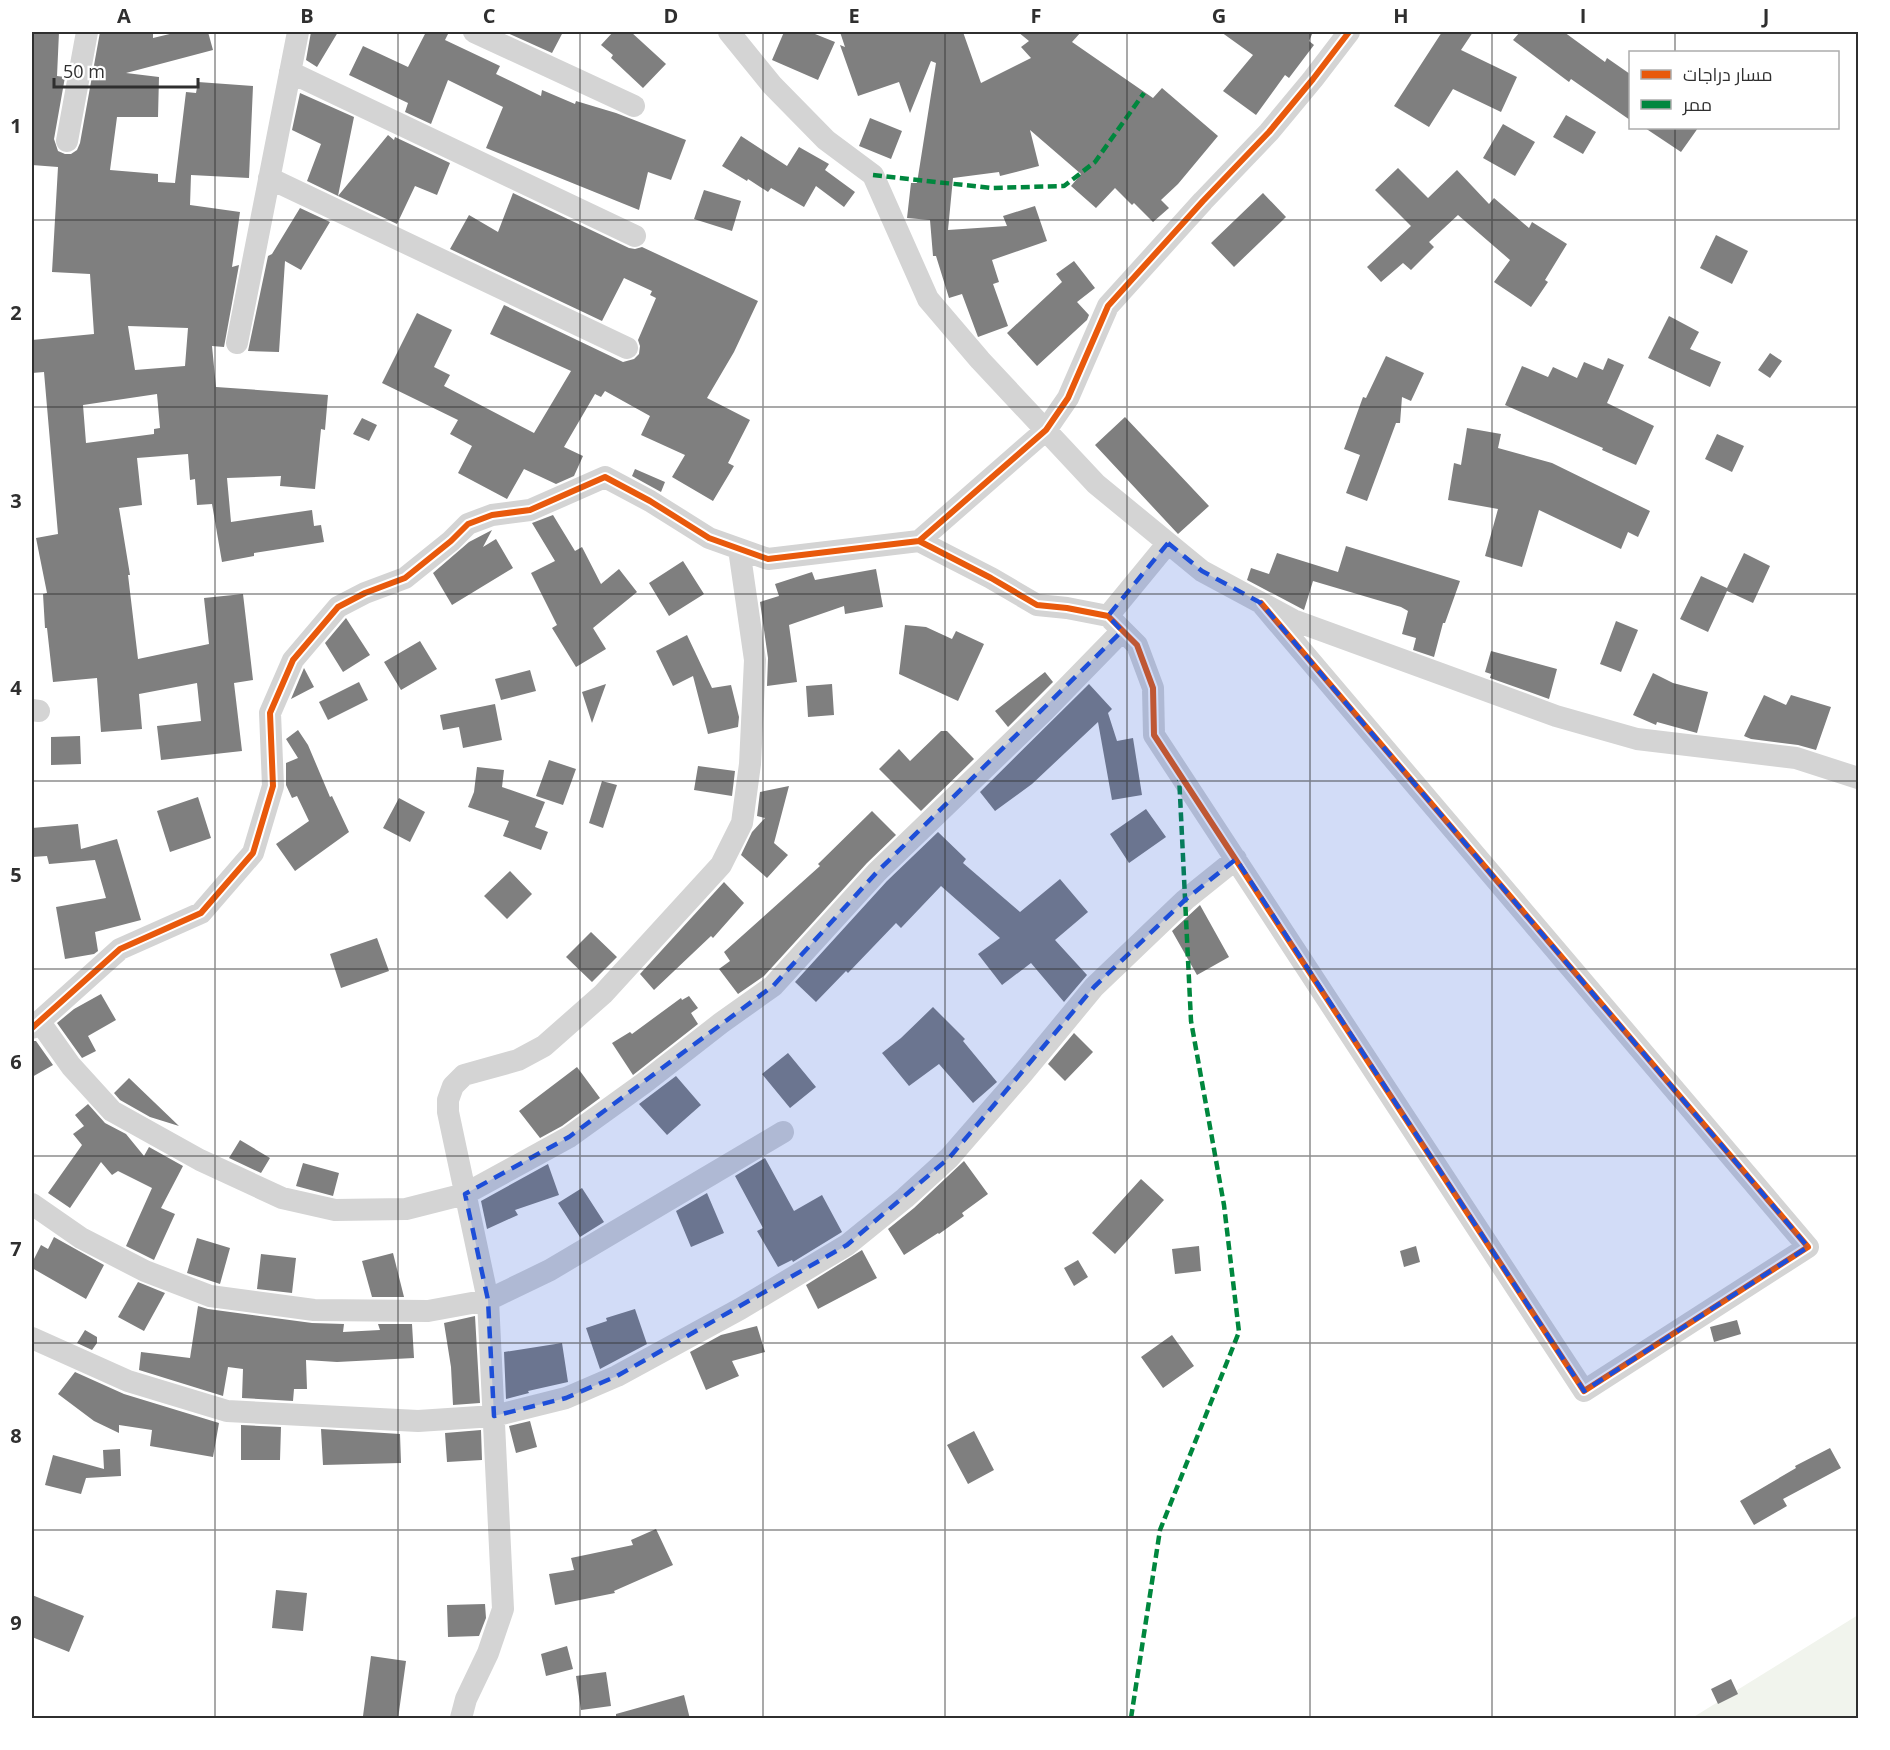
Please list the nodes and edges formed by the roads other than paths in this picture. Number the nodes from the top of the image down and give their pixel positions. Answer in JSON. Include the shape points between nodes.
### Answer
{"nodes":[{"id":1,"x":87,"y":32,"type":"edge"},
{"id":2,"x":298,"y":32,"type":"edge"},
{"id":3,"x":474,"y":32,"type":"edge"},
{"id":4,"x":729,"y":32,"type":"edge"},
{"id":5,"x":1349,"y":32,"type":"edge"},
{"id":6,"x":290,"y":72,"type":"junction"},
{"id":7,"x":634,"y":106,"type":"dead end"},
{"id":8,"x":67,"y":141,"type":"dead end"},
{"id":9,"x":269,"y":178,"type":"junction"},
{"id":10,"x":635,"y":236,"type":"dead end"},
{"id":11,"x":237,"y":343,"type":"dead end"},
{"id":12,"x":627,"y":348,"type":"dead end"},
{"id":13,"x":1046,"y":430,"type":"junction"},
{"id":14,"x":920,"y":541,"type":"junction"},
{"id":15,"x":1168,"y":543,"type":"junction"},
{"id":16,"x":739,"y":549,"type":"junction"},
{"id":17,"x":1262,"y":603,"type":"junction"},
{"id":18,"x":1115,"y":624,"type":"junction"},
{"id":19,"x":1858,"y":778,"type":"edge"},
{"id":20,"x":1236,"y":860,"type":"junction"},
{"id":21,"x":35,"y":1024,"type":"edge"},
{"id":22,"x":783,"y":1132,"type":"dead end"},
{"id":23,"x":465,"y":1194,"type":"junction"},
{"id":24,"x":32,"y":1204,"type":"edge"},
{"id":25,"x":488,"y":1300,"type":"junction"},
{"id":26,"x":32,"y":1338,"type":"edge"},
{"id":27,"x":494,"y":1416,"type":"junction"},
{"id":28,"x":461,"y":1719,"type":"edge"}],
"edges":[{"from":1,"to":8,"type":"street"},
{"from":2,"to":6,"type":"street"},
{"from":3,"to":7,"type":"street"},
{"from":4,"to":13,"type":"street","via":[[772,85],[826,140],[873,176],[928,299]]},
{"from":5,"to":13,"type":"street","via":[[1269,132],[1108,306],[1068,398]]},
{"from":6,"to":9,"type":"street"},
{"from":6,"to":10,"type":"street"},
{"from":9,"to":11,"type":"street"},
{"from":9,"to":12,"type":"street"},
{"from":13,"to":14,"type":"street"},
{"from":13,"to":15,"type":"street","via":[[1096,484]]},
{"from":14,"to":16,"type":"street","via":[[768,559]]},
{"from":14,"to":18,"type":"street","via":[[1037,605],[1067,608]]},
{"from":15,"to":17,"type":"street","via":[[1202,571]]},
{"from":15,"to":18,"type":"street"},
{"from":16,"to":21,"type":"street","via":[[709,538],[605,477],[530,510],[492,515],[468,524],[405,578],[338,607],[293,660],[270,713],[273,786],[253,853],[201,913],[120,949]]},
{"from":16,"to":23,"type":"street","via":[[755,660],[750,764],[742,823],[721,865],[603,994],[544,1046],[518,1060],[464,1075],[453,1086],[448,1112]]},
{"from":17,"to":19,"type":"street","via":[[1293,620],[1556,716],[1636,739],[1796,758]]},
{"from":17,"to":20,"type":"street","via":[[1808,1247],[1584,1391]]},
{"from":18,"to":20,"type":"street","via":[[1137,645],[1153,688],[1154,735]]},
{"from":18,"to":23,"type":"street","via":[[1044,711],[877,872],[773,986],[569,1137]]},
{"from":20,"to":27,"type":"street","via":[[1185,900],[1094,987],[949,1158],[847,1245],[617,1376],[566,1398]]},
{"from":21,"to":23,"type":"street","via":[[112,1112],[200,1160],[282,1198],[335,1210],[405,1209]]},
{"from":22,"to":25,"type":"street","via":[[550,1270]]},
{"from":23,"to":25,"type":"street"},
{"from":24,"to":25,"type":"street","via":[[81,1238],[145,1271],[210,1296],[314,1310],[428,1311]]},
{"from":25,"to":27,"type":"street"},
{"from":26,"to":27,"type":"street","via":[[128,1381],[227,1411],[418,1421]]},
{"from":27,"to":28,"type":"street","via":[[503,1609]]}]}
